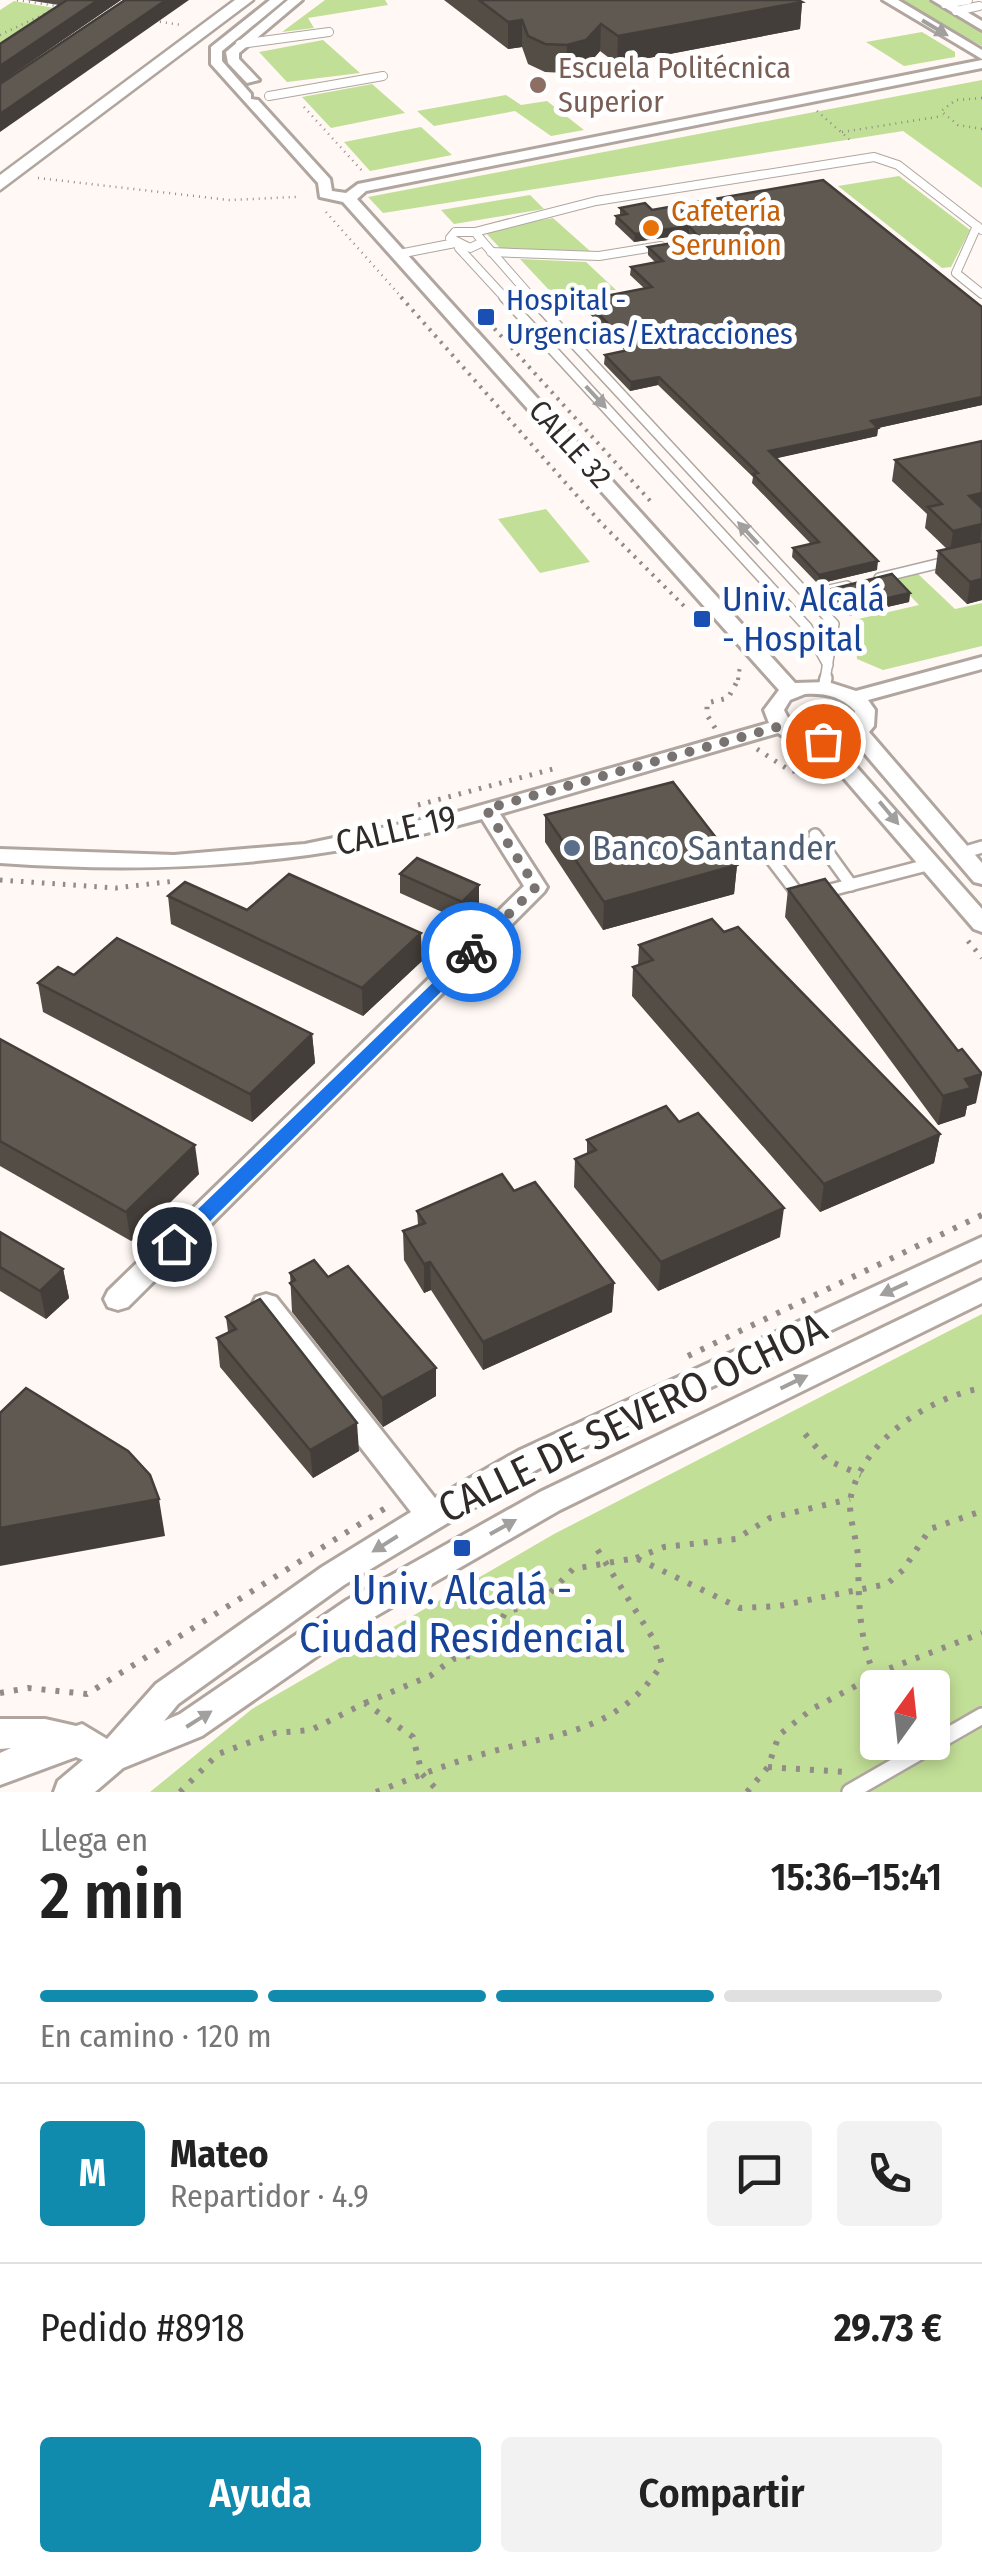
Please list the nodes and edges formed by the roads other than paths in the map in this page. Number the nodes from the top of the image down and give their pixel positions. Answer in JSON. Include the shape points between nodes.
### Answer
{"nodes":[{"id":1,"x":245,"y":0,"type":"edge"},
{"id":2,"x":278,"y":0,"type":"edge"},
{"id":3,"x":294,"y":0,"type":"edge"},
{"id":4,"x":889,"y":0,"type":"edge"},
{"id":5,"x":968,"y":0,"type":"edge"},
{"id":6,"x":947,"y":5,"type":"edge"},
{"id":7,"x":981,"y":7,"type":"edge"},
{"id":8,"x":982,"y":26,"type":"edge"},
{"id":9,"x":329,"y":32,"type":"dead end"},
{"id":10,"x":240,"y":44,"type":"junction"},
{"id":11,"x":982,"y":55,"type":"edge"},
{"id":12,"x":216,"y":58,"type":"junction"},
{"id":13,"x":982,"y":64,"type":"edge"},
{"id":14,"x":383,"y":76,"type":"dead end"},
{"id":15,"x":260,"y":98,"type":"junction"},
{"id":16,"x":0,"y":184,"type":"edge"},
{"id":17,"x":351,"y":190,"type":"junction"},
{"id":18,"x":979,"y":228,"type":"edge"},
{"id":19,"x":474,"y":232,"type":"junction"},
{"id":20,"x":483,"y":242,"type":"junction"},
{"id":21,"x":671,"y":244,"type":"edge"},
{"id":22,"x":457,"y":245,"type":"junction"},
{"id":23,"x":491,"y":252,"type":"junction"},
{"id":24,"x":399,"y":254,"type":"junction"},
{"id":25,"x":982,"y":294,"type":"edge"},
{"id":26,"x":966,"y":557,"type":"edge"},
{"id":27,"x":807,"y":595,"type":"junction"},
{"id":28,"x":982,"y":664,"type":"edge"},
{"id":29,"x":828,"y":665,"type":"junction"},
{"id":30,"x":982,"y":677,"type":"edge"},
{"id":31,"x":824,"y":688,"type":"junction"},
{"id":32,"x":792,"y":691,"type":"junction"},
{"id":33,"x":860,"y":704,"type":"junction"},
{"id":34,"x":781,"y":726,"type":"junction"},
{"id":35,"x":858,"y":733,"type":"junction"},
{"id":36,"x":823,"y":741,"type":"junction"},
{"id":37,"x":486,"y":809,"type":"junction"},
{"id":38,"x":814,"y":835,"type":"dead end"},
{"id":39,"x":763,"y":848,"type":"dead end"},
{"id":40,"x":972,"y":850,"type":"edge"},
{"id":41,"x":0,"y":856,"type":"edge"},
{"id":42,"x":931,"y":864,"type":"junction"},
{"id":43,"x":982,"y":877,"type":"edge"},
{"id":44,"x":850,"y":885,"type":"junction"},
{"id":45,"x":982,"y":924,"type":"edge"},
{"id":46,"x":982,"y":1247,"type":"edge"},
{"id":47,"x":982,"y":1291,"type":"edge"},
{"id":48,"x":118,"y":1300,"type":"dead end"},
{"id":49,"x":266,"y":1305,"type":"edge"},
{"id":50,"x":431,"y":1515,"type":"junction"},
{"id":51,"x":982,"y":1716,"type":"edge"},
{"id":52,"x":0,"y":1734,"type":"edge"},
{"id":53,"x":82,"y":1739,"type":"junction"},
{"id":54,"x":110,"y":1758,"type":"junction"},
{"id":55,"x":0,"y":1770,"type":"edge"},
{"id":56,"x":853,"y":1790,"type":"edge"},
{"id":57,"x":70,"y":1792,"type":"edge"}],
"edges":[{"from":1,"to":16,"type":"street"},
{"from":2,"to":12,"type":"street","via":[[224,42]]},
{"from":3,"to":10,"type":"street"},
{"from":3,"to":12,"type":"street"},
{"from":4,"to":11,"type":"street","one_way":true},
{"from":5,"to":6,"type":"lane"},
{"from":5,"to":7,"type":"lane"},
{"from":6,"to":7,"type":"lane"},
{"from":6,"to":8,"type":"street"},
{"from":9,"to":10,"type":"lane"},
{"from":10,"to":15,"type":"street","via":[[233,60]]},
{"from":12,"to":15,"type":"street"},
{"from":13,"to":17,"type":"street"},
{"from":14,"to":15,"type":"lane"},
{"from":15,"to":17,"type":"street","name":"CALLE 32"},
{"from":15,"to":17,"type":"street","via":[[325,182],[320,194]]},
{"from":17,"to":24,"type":"street","name":"CALLE 32"},
{"from":18,"to":19,"type":"lane","via":[[898,165],[874,156],[489,223]]},
{"from":18,"to":25,"type":"lane","via":[[956,273]]},
{"from":19,"to":20,"type":"lane"},
{"from":19,"to":22,"type":"lane","via":[[455,232],[450,238]]},
{"from":20,"to":22,"type":"lane"},
{"from":20,"to":23,"type":"lane"},
{"from":21,"to":23,"type":"lane","via":[[599,256]]},
{"from":22,"to":24,"type":"lane"},
{"from":22,"to":29,"type":"lane","one_way":true,"via":[[795,614]]},
{"from":27,"to":23,"type":"lane","one_way":true},
{"from":24,"to":32,"type":"street","name":"CALLE 32"},
{"from":26,"to":27,"type":"lane"},
{"from":27,"to":29,"type":"lane","via":[[834,624]]},
{"from":28,"to":33,"type":"street"},
{"from":29,"to":31,"type":"lane"},
{"from":30,"to":33,"type":"street"},
{"from":31,"to":32,"type":"street"},
{"from":31,"to":33,"type":"street"},
{"from":32,"to":34,"type":"street","via":[[774,710]]},
{"from":33,"to":35,"type":"street","via":[[864,726]]},
{"from":34,"to":36,"type":"street"},
{"from":34,"to":37,"type":"street","name":"CALLE 19"},
{"from":35,"to":36,"type":"street"},
{"from":35,"to":40,"type":"street"},
{"from":36,"to":42,"type":"street","one_way":true},
{"from":37,"to":41,"type":"street","name":"CALLE 19","via":[[348,844],[234,859],[110,864]]},
{"from":37,"to":48,"type":"street","via":[[536,887]]},
{"from":38,"to":44,"type":"lane"},
{"from":39,"to":44,"type":"lane","via":[[799,898]]},
{"from":40,"to":43,"type":"street"},
{"from":42,"to":44,"type":"lane"},
{"from":42,"to":45,"type":"street"},
{"from":46,"to":50,"type":"street","name":"CALLE DE SEVERO OCHOA","one_way":true,"via":[[528,1460]]},
{"from":54,"to":47,"type":"street","name":"CALLE DE SEVERO OCHOA","one_way":true,"via":[[191,1725],[358,1610],[550,1501]]},
{"from":49,"to":50,"type":"street"},
{"from":50,"to":54,"type":"street","name":"CALLE DE SEVERO OCHOA","one_way":true,"via":[[166,1694]]},
{"from":51,"to":56,"type":"lane"},
{"from":52,"to":53,"type":"street"},
{"from":53,"to":54,"type":"street"},
{"from":53,"to":55,"type":"street"},
{"from":54,"to":57,"type":"street","name":"CALLE DE SEVERO OCHOA"}]}
